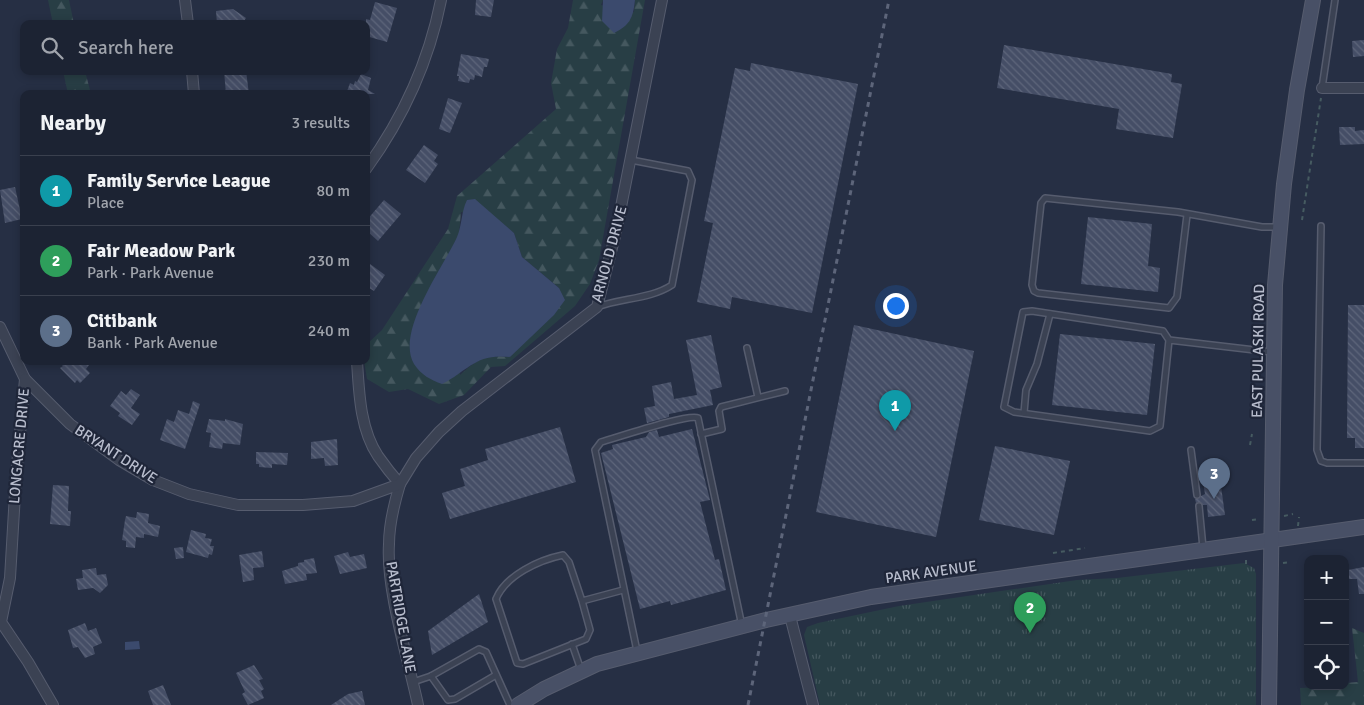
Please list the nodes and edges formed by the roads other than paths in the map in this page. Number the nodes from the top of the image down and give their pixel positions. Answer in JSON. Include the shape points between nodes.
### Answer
{"nodes":[{"id":1,"x":185,"y":0,"type":"edge"},
{"id":2,"x":441,"y":0,"type":"edge"},
{"id":3,"x":662,"y":0,"type":"edge"},
{"id":4,"x":1312,"y":0,"type":"edge"},
{"id":5,"x":1335,"y":0,"type":"edge"},
{"id":6,"x":188,"y":20,"type":"edge"},
{"id":7,"x":192,"y":75,"type":"edge"},
{"id":8,"x":1322,"y":88,"type":"joint"},
{"id":9,"x":1364,"y":88,"type":"edge"},
{"id":10,"x":194,"y":90,"type":"edge"},
{"id":11,"x":631,"y":160,"type":"junction"},
{"id":12,"x":370,"y":163,"type":"edge"},
{"id":13,"x":1187,"y":215,"type":"junction"},
{"id":14,"x":1321,"y":226,"type":"dead end"},
{"id":15,"x":1280,"y":227,"type":"junction"},
{"id":16,"x":597,"y":307,"type":"junction"},
{"id":17,"x":1050,"y":314,"type":"junction"},
{"id":18,"x":0,"y":327,"type":"edge"},
{"id":19,"x":1170,"y":340,"type":"junction"},
{"id":20,"x":747,"y":348,"type":"dead end"},
{"id":21,"x":1273,"y":352,"type":"junction"},
{"id":22,"x":356,"y":365,"type":"edge"},
{"id":23,"x":25,"y":379,"type":"junction"},
{"id":24,"x":785,"y":390,"type":"dead end"},
{"id":25,"x":758,"y":398,"type":"junction"},
{"id":26,"x":1024,"y":413,"type":"junction"},
{"id":27,"x":701,"y":434,"type":"junction"},
{"id":28,"x":1192,"y":450,"type":"dead end"},
{"id":29,"x":1364,"y":463,"type":"edge"},
{"id":30,"x":400,"y":484,"type":"junction"},
{"id":31,"x":1197,"y":496,"type":"dead end"},
{"id":32,"x":1199,"y":506,"type":"dead end"},
{"id":33,"x":1364,"y":527,"type":"edge"},
{"id":34,"x":1272,"y":540,"type":"junction"},
{"id":35,"x":1204,"y":550,"type":"junction"},
{"id":36,"x":623,"y":590,"type":"junction"},
{"id":37,"x":582,"y":602,"type":"junction"},
{"id":38,"x":790,"y":616,"type":"junction"},
{"id":39,"x":0,"y":622,"type":"edge"},
{"id":40,"x":742,"y":626,"type":"junction"},
{"id":41,"x":572,"y":644,"type":"junction"},
{"id":42,"x":637,"y":653,"type":"junction"},
{"id":43,"x":581,"y":672,"type":"junction"},
{"id":44,"x":496,"y":675,"type":"junction"},
{"id":45,"x":431,"y":676,"type":"junction"},
{"id":46,"x":413,"y":682,"type":"junction"},
{"id":47,"x":53,"y":705,"type":"edge"},
{"id":48,"x":418,"y":705,"type":"edge"},
{"id":49,"x":510,"y":705,"type":"edge"},
{"id":50,"x":518,"y":705,"type":"edge"},
{"id":51,"x":813,"y":705,"type":"edge"},
{"id":52,"x":1269,"y":705,"type":"edge"}],
"edges":[{"from":1,"to":6,"type":"street"},
{"from":2,"to":12,"type":"street","via":[[434,37],[413,90]]},
{"from":3,"to":11,"type":"street","name":"ARNOLD DRIVE"},
{"from":4,"to":15,"type":"main road","name":"EAST PULASKI ROAD"},
{"from":5,"to":8,"type":"lane"},
{"from":7,"to":10,"type":"street"},
{"from":8,"to":9,"type":"street"},
{"from":11,"to":16,"type":"street","name":"ARNOLD DRIVE"},
{"from":11,"to":16,"type":"lane","via":[[688,172],[692,180],[672,285],[662,292],[619,299]]},
{"from":13,"to":13,"type":"lane","via":[[1045,198],[1040,212],[1034,291],[1169,308],[1177,297]]},
{"from":13,"to":15,"type":"lane"},
{"from":14,"to":29,"type":"lane","via":[[1318,450],[1321,461],[1328,463]]},
{"from":15,"to":21,"type":"main road","name":"EAST PULASKI ROAD"},
{"from":16,"to":30,"type":"street","name":"ARNOLD DRIVE","via":[[462,411],[416,458]]},
{"from":17,"to":19,"type":"lane","via":[[1163,331]]},
{"from":17,"to":26,"type":"lane","via":[[1037,364],[1026,390]]},
{"from":17,"to":26,"type":"lane","via":[[1023,312],[1004,407]]},
{"from":18,"to":23,"type":"street","name":"LONGACRE DRIVE"},
{"from":19,"to":21,"type":"lane"},
{"from":19,"to":26,"type":"lane","via":[[1160,426],[1150,431]]},
{"from":20,"to":25,"type":"lane"},
{"from":21,"to":34,"type":"main road","name":"EAST PULASKI ROAD"},
{"from":22,"to":30,"type":"street","via":[[368,436],[377,455]]},
{"from":23,"to":30,"type":"street","name":"BRYANT DRIVE","via":[[70,424],[120,460],[153,480],[189,494],[238,505],[293,506],[353,501]]},
{"from":23,"to":39,"type":"street","name":"LONGACRE DRIVE","via":[[10,578]]},
{"from":24,"to":25,"type":"lane"},
{"from":25,"to":27,"type":"lane","via":[[721,407],[722,429]]},
{"from":27,"to":36,"type":"lane","via":[[698,418],[693,417],[624,435],[597,446],[595,450]]},
{"from":27,"to":40,"type":"lane"},
{"from":28,"to":31,"type":"lane"},
{"from":30,"to":46,"type":"street","name":"PARTRIDGE LANE","via":[[392,514],[389,553],[391,578]]},
{"from":32,"to":35,"type":"lane"},
{"from":33,"to":34,"type":"main road","name":"PARK AVENUE"},
{"from":34,"to":35,"type":"main road","name":"PARK AVENUE"},
{"from":34,"to":52,"type":"main road","name":"EAST PULASKI ROAD"},
{"from":35,"to":38,"type":"main road","name":"PARK AVENUE","via":[[871,597]]},
{"from":36,"to":37,"type":"lane"},
{"from":36,"to":42,"type":"lane"},
{"from":37,"to":41,"type":"lane","via":[[590,630],[586,639]]},
{"from":37,"to":41,"type":"lane","via":[[569,562],[563,555],[518,574],[504,585],[496,599],[517,663],[523,664]]},
{"from":38,"to":40,"type":"main road","name":"PARK AVENUE"},
{"from":38,"to":51,"type":"street"},
{"from":39,"to":47,"type":"street","name":"LONGACRE DRIVE"},
{"from":40,"to":42,"type":"main road","name":"PARK AVENUE"},
{"from":41,"to":43,"type":"lane"},
{"from":42,"to":43,"type":"main road","name":"PARK AVENUE"},
{"from":43,"to":50,"type":"main road","name":"PARK AVENUE"},
{"from":44,"to":45,"type":"lane","via":[[448,700]]},
{"from":44,"to":45,"type":"lane","via":[[486,652],[479,649]]},
{"from":44,"to":49,"type":"lane"},
{"from":45,"to":46,"type":"lane"},
{"from":46,"to":48,"type":"street","name":"PARTRIDGE LANE"}]}
